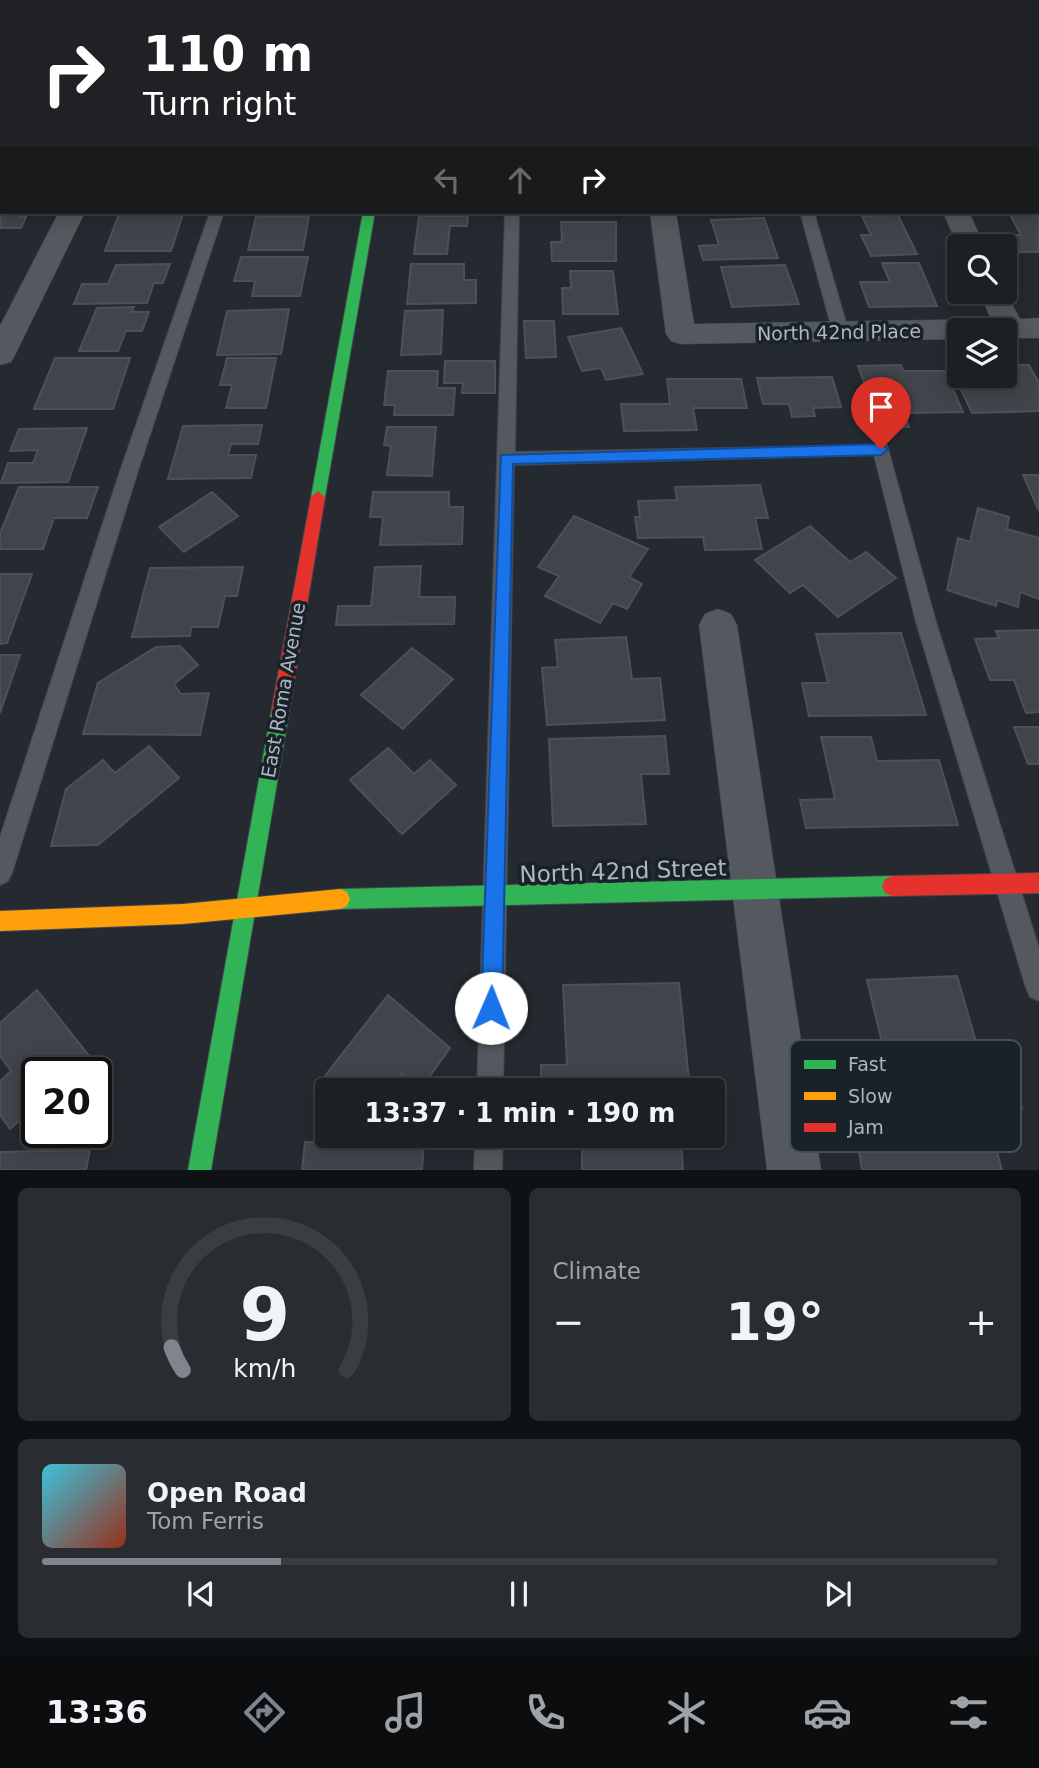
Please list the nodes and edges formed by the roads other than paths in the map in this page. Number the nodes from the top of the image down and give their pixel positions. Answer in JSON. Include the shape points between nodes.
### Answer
{"nodes":[{"id":1,"x":71,"y":214,"type":"edge"},
{"id":2,"x":216,"y":214,"type":"edge"},
{"id":3,"x":369,"y":214,"type":"edge"},
{"id":4,"x":512,"y":214,"type":"edge"},
{"id":5,"x":663,"y":214,"type":"edge"},
{"id":6,"x":808,"y":214,"type":"edge"},
{"id":7,"x":957,"y":214,"type":"edge"},
{"id":8,"x":966,"y":234,"type":"edge"},
{"id":9,"x":1004,"y":304,"type":"edge"},
{"id":10,"x":1025,"y":328,"type":"edge"},
{"id":11,"x":841,"y":333,"type":"junction"},
{"id":12,"x":0,"y":355,"type":"edge"},
{"id":13,"x":506,"y":459,"type":"junction"},
{"id":14,"x":718,"y":625,"type":"dead end"},
{"id":15,"x":0,"y":873,"type":"edge"},
{"id":16,"x":1039,"y":883,"type":"edge"},
{"id":17,"x":1007,"y":884,"type":"junction"},
{"id":18,"x":756,"y":890,"type":"junction"},
{"id":19,"x":494,"y":897,"type":"junction"},
{"id":20,"x":244,"y":908,"type":"junction"},
{"id":21,"x":0,"y":921,"type":"edge"},
{"id":22,"x":1039,"y":988,"type":"edge"},
{"id":23,"x":489,"y":1078,"type":"edge"},
{"id":24,"x":790,"y":1141,"type":"edge"},
{"id":25,"x":489,"y":1148,"type":"edge"},
{"id":26,"x":792,"y":1152,"type":"edge"},
{"id":27,"x":199,"y":1170,"type":"edge"},
{"id":28,"x":488,"y":1170,"type":"edge"},
{"id":29,"x":794,"y":1170,"type":"edge"}],
"edges":[{"from":1,"to":12,"type":"street"},
{"from":2,"to":15,"type":"lane"},
{"from":3,"to":20,"type":"street","name":"East Roma Avenue"},
{"from":4,"to":13,"type":"lane"},
{"from":5,"to":11,"type":"street","name":"North 42nd Place","via":[[681,334]]},
{"from":6,"to":11,"type":"lane"},
{"from":7,"to":8,"type":"street"},
{"from":9,"to":10,"type":"street"},
{"from":10,"to":11,"type":"street","name":"North 42nd Place"},
{"from":13,"to":17,"type":"lane","via":[[881,449],[926,622]]},
{"from":13,"to":19,"type":"lane"},
{"from":14,"to":18,"type":"street"},
{"from":16,"to":17,"type":"street","name":"North 42nd Street"},
{"from":17,"to":18,"type":"street","name":"North 42nd Street"},
{"from":17,"to":22,"type":"lane"},
{"from":18,"to":19,"type":"street","name":"North 42nd Street"},
{"from":18,"to":24,"type":"street"},
{"from":19,"to":20,"type":"street","name":"North 42nd Street","via":[[318,900]]},
{"from":19,"to":23,"type":"lane"},
{"from":20,"to":21,"type":"street","name":"North 42nd Street"},
{"from":20,"to":27,"type":"street","name":"East Roma Avenue"},
{"from":25,"to":28,"type":"lane"},
{"from":26,"to":29,"type":"street"}]}
